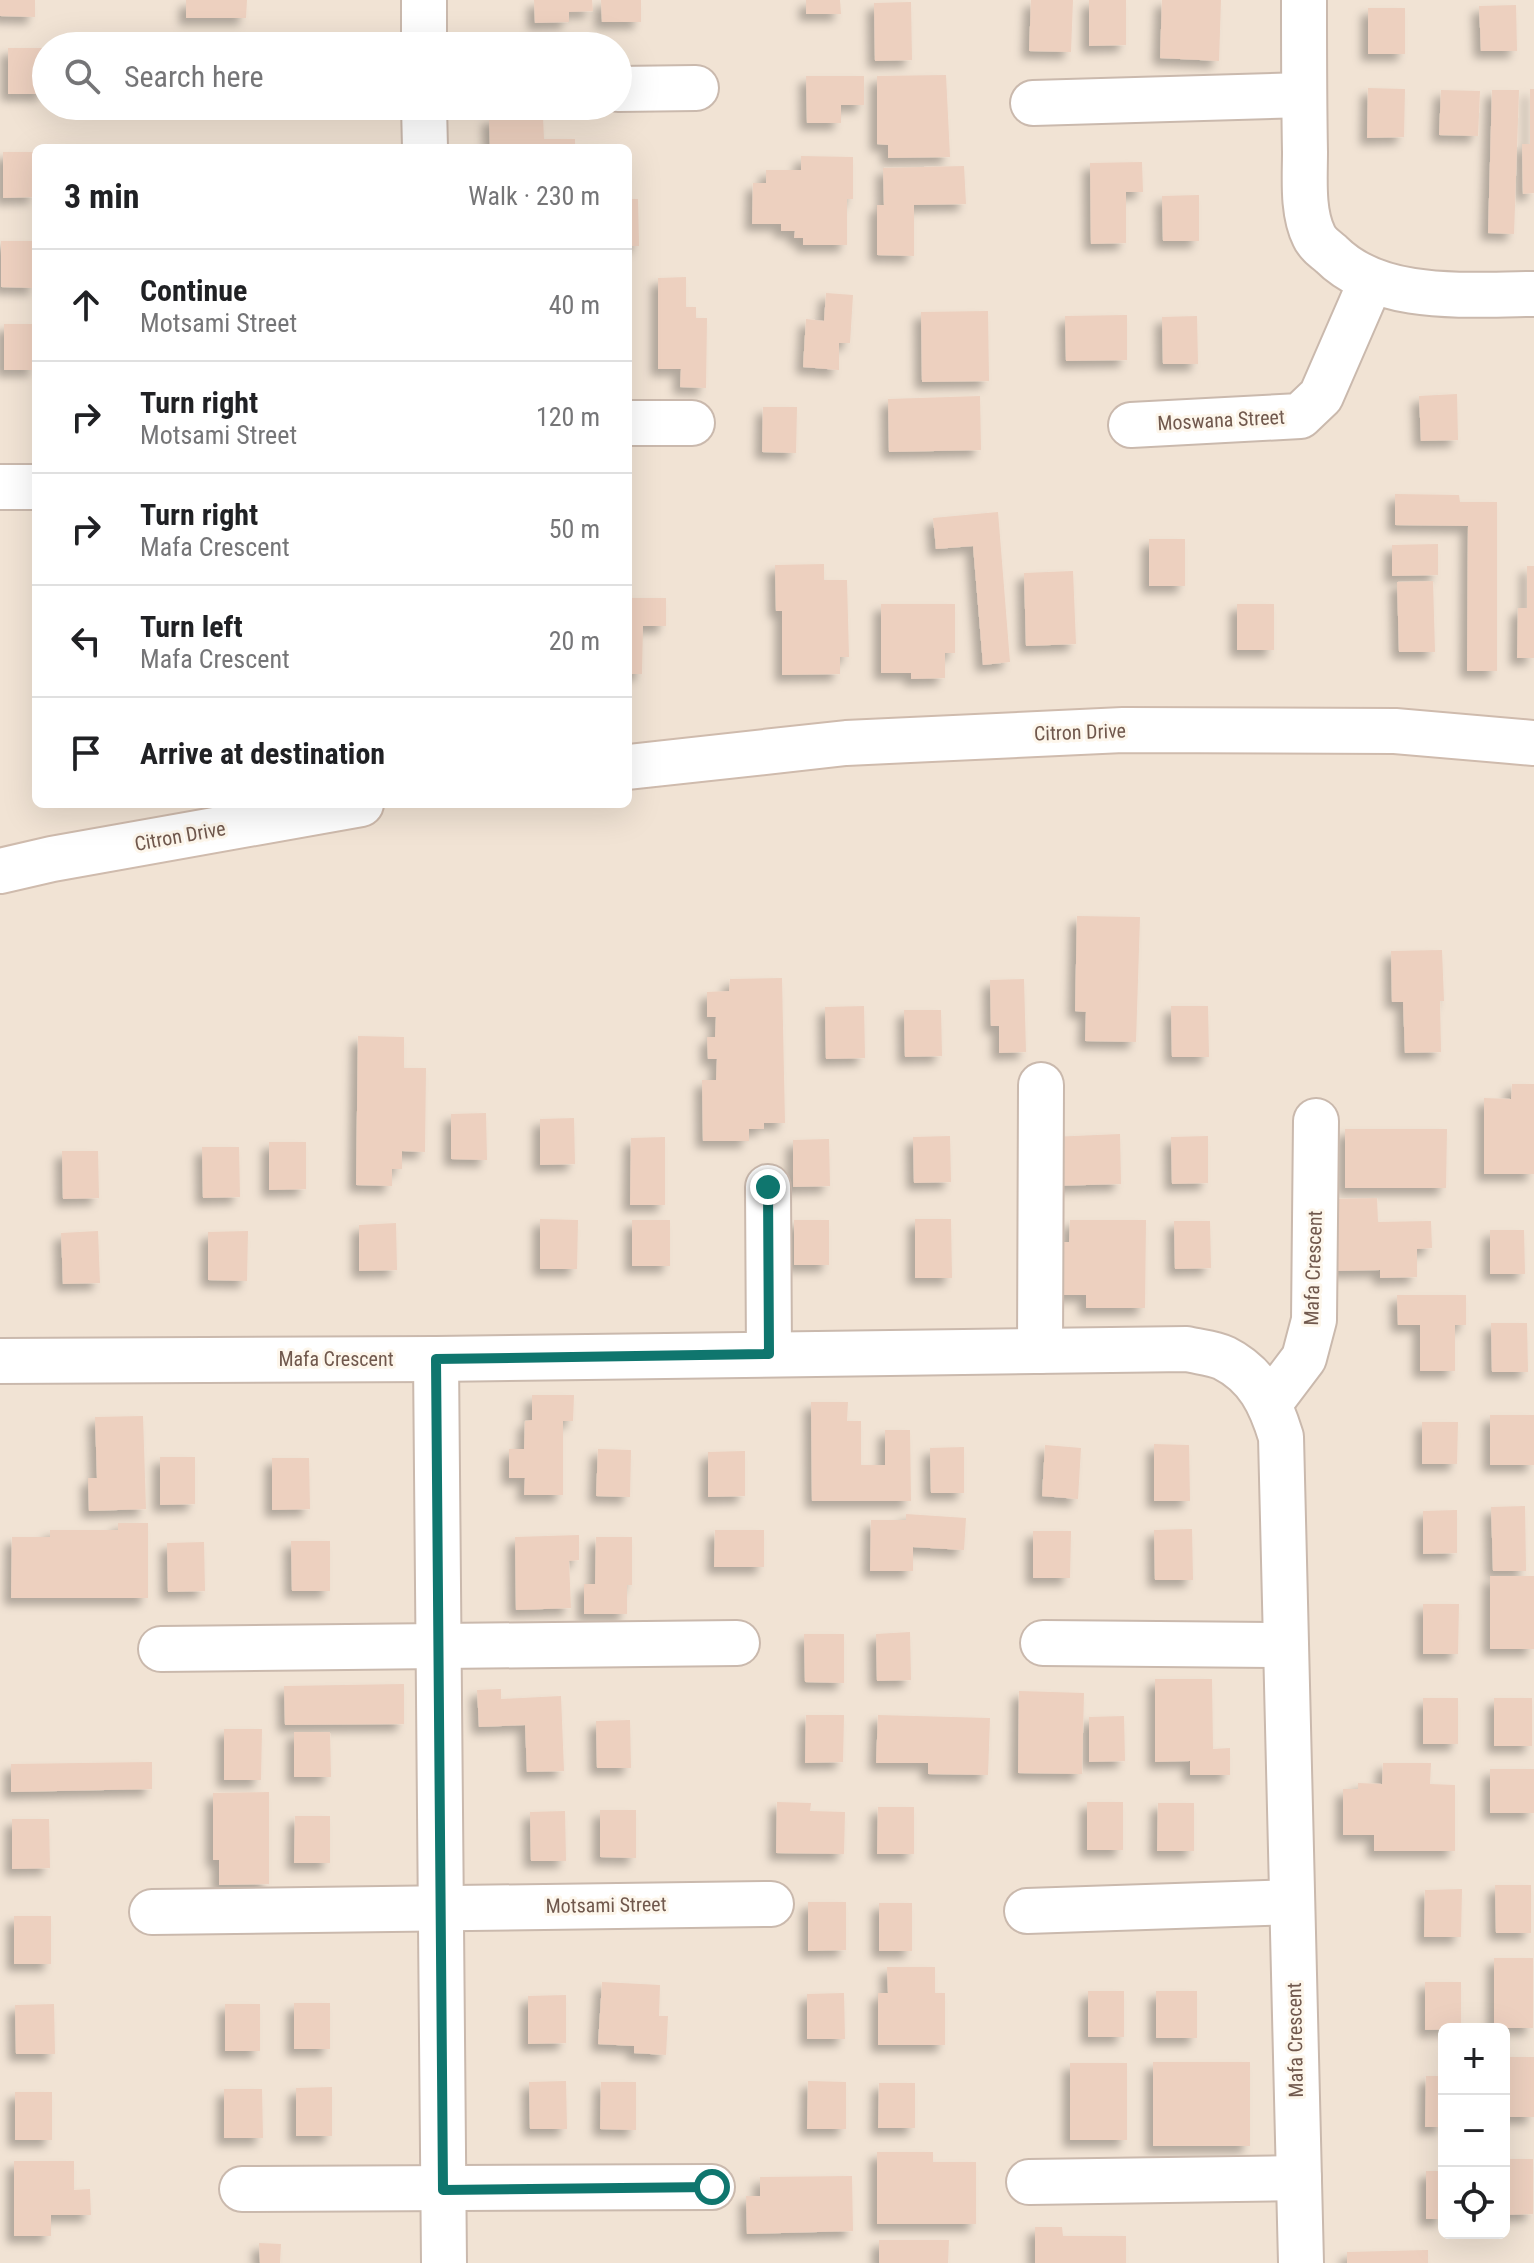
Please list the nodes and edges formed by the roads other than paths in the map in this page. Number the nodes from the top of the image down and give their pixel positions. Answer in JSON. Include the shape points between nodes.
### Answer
{"nodes":[{"id":1,"x":424,"y":0,"type":"edge"},
{"id":2,"x":1304,"y":0,"type":"edge"},
{"id":3,"x":424,"y":32,"type":"edge"},
{"id":4,"x":696,"y":88,"type":"dead end"},
{"id":5,"x":632,"y":89,"type":"edge"},
{"id":6,"x":1304,"y":95,"type":"junction"},
{"id":7,"x":1033,"y":103,"type":"dead end"},
{"id":8,"x":424,"y":120,"type":"edge"},
{"id":9,"x":425,"y":144,"type":"edge"},
{"id":10,"x":1371,"y":281,"type":"junction"},
{"id":11,"x":1534,"y":294,"type":"edge"},
{"id":12,"x":632,"y":423,"type":"edge"},
{"id":13,"x":692,"y":423,"type":"dead end"},
{"id":14,"x":1131,"y":425,"type":"dead end"},
{"id":15,"x":0,"y":487,"type":"edge"},
{"id":16,"x":32,"y":487,"type":"edge"},
{"id":17,"x":1534,"y":743,"type":"edge"},
{"id":18,"x":632,"y":767,"type":"edge"},
{"id":19,"x":338,"y":808,"type":"edge"},
{"id":20,"x":0,"y":871,"type":"edge"},
{"id":21,"x":1041,"y":1085,"type":"dead end"},
{"id":22,"x":1316,"y":1121,"type":"dead end"},
{"id":23,"x":768,"y":1187,"type":"dead end"},
{"id":24,"x":1040,"y":1351,"type":"junction"},
{"id":25,"x":769,"y":1354,"type":"junction"},
{"id":26,"x":436,"y":1359,"type":"junction"},
{"id":27,"x":0,"y":1361,"type":"edge"},
{"id":28,"x":1270,"y":1403,"type":"junction"},
{"id":29,"x":737,"y":1643,"type":"dead end"},
{"id":30,"x":1043,"y":1643,"type":"dead end"},
{"id":31,"x":1285,"y":1645,"type":"junction"},
{"id":32,"x":438,"y":1646,"type":"junction"},
{"id":33,"x":161,"y":1649,"type":"dead end"},
{"id":34,"x":1292,"y":1902,"type":"junction"},
{"id":35,"x":771,"y":1904,"type":"dead end"},
{"id":36,"x":440,"y":1907,"type":"junction"},
{"id":37,"x":1027,"y":1911,"type":"dead end"},
{"id":38,"x":152,"y":1912,"type":"dead end"},
{"id":39,"x":1299,"y":2178,"type":"junction"},
{"id":40,"x":1029,"y":2182,"type":"dead end"},
{"id":41,"x":712,"y":2187,"type":"dead end"},
{"id":42,"x":242,"y":2189,"type":"dead end"},
{"id":43,"x":443,"y":2190,"type":"junction"},
{"id":44,"x":444,"y":2263,"type":"edge"},
{"id":45,"x":1301,"y":2263,"type":"edge"}],
"edges":[{"from":1,"to":3,"type":"street"},
{"from":2,"to":6,"type":"street"},
{"from":4,"to":5,"type":"street"},
{"from":6,"to":7,"type":"street"},
{"from":6,"to":10,"type":"street","via":[[1307,212],[1315,238],[1338,261]]},
{"from":8,"to":9,"type":"street"},
{"from":10,"to":11,"type":"street","via":[[1454,294]]},
{"from":10,"to":14,"type":"street","name":"Moswana Street","via":[[1321,396],[1300,416]]},
{"from":12,"to":13,"type":"street"},
{"from":15,"to":16,"type":"street"},
{"from":17,"to":18,"type":"street","name":"Citron Drive","via":[[1395,731],[1123,730],[846,743]]},
{"from":19,"to":20,"type":"street","name":"Citron Drive"},
{"from":21,"to":24,"type":"street"},
{"from":22,"to":28,"type":"street","name":"Mafa Crescent","via":[[1314,1320],[1304,1358]]},
{"from":23,"to":25,"type":"street"},
{"from":24,"to":25,"type":"street","name":"Mafa Crescent"},
{"from":24,"to":28,"type":"street","name":"Mafa Crescent","via":[[1187,1349],[1223,1358],[1249,1376]]},
{"from":25,"to":26,"type":"street","name":"Mafa Crescent"},
{"from":26,"to":27,"type":"street","name":"Mafa Crescent"},
{"from":26,"to":32,"type":"street"},
{"from":28,"to":31,"type":"street","name":"Mafa Crescent","via":[[1281,1437]]},
{"from":29,"to":32,"type":"street"},
{"from":30,"to":31,"type":"street"},
{"from":31,"to":34,"type":"street","name":"Mafa Crescent"},
{"from":32,"to":33,"type":"street"},
{"from":32,"to":36,"type":"street"},
{"from":34,"to":37,"type":"street"},
{"from":34,"to":39,"type":"street","name":"Mafa Crescent"},
{"from":35,"to":36,"type":"street","name":"Motsami Street"},
{"from":36,"to":38,"type":"street","name":"Motsami Street"},
{"from":36,"to":43,"type":"street"},
{"from":39,"to":40,"type":"street"},
{"from":39,"to":45,"type":"street","name":"Mafa Crescent"},
{"from":41,"to":43,"type":"street"},
{"from":42,"to":43,"type":"street"},
{"from":43,"to":44,"type":"street"}]}
